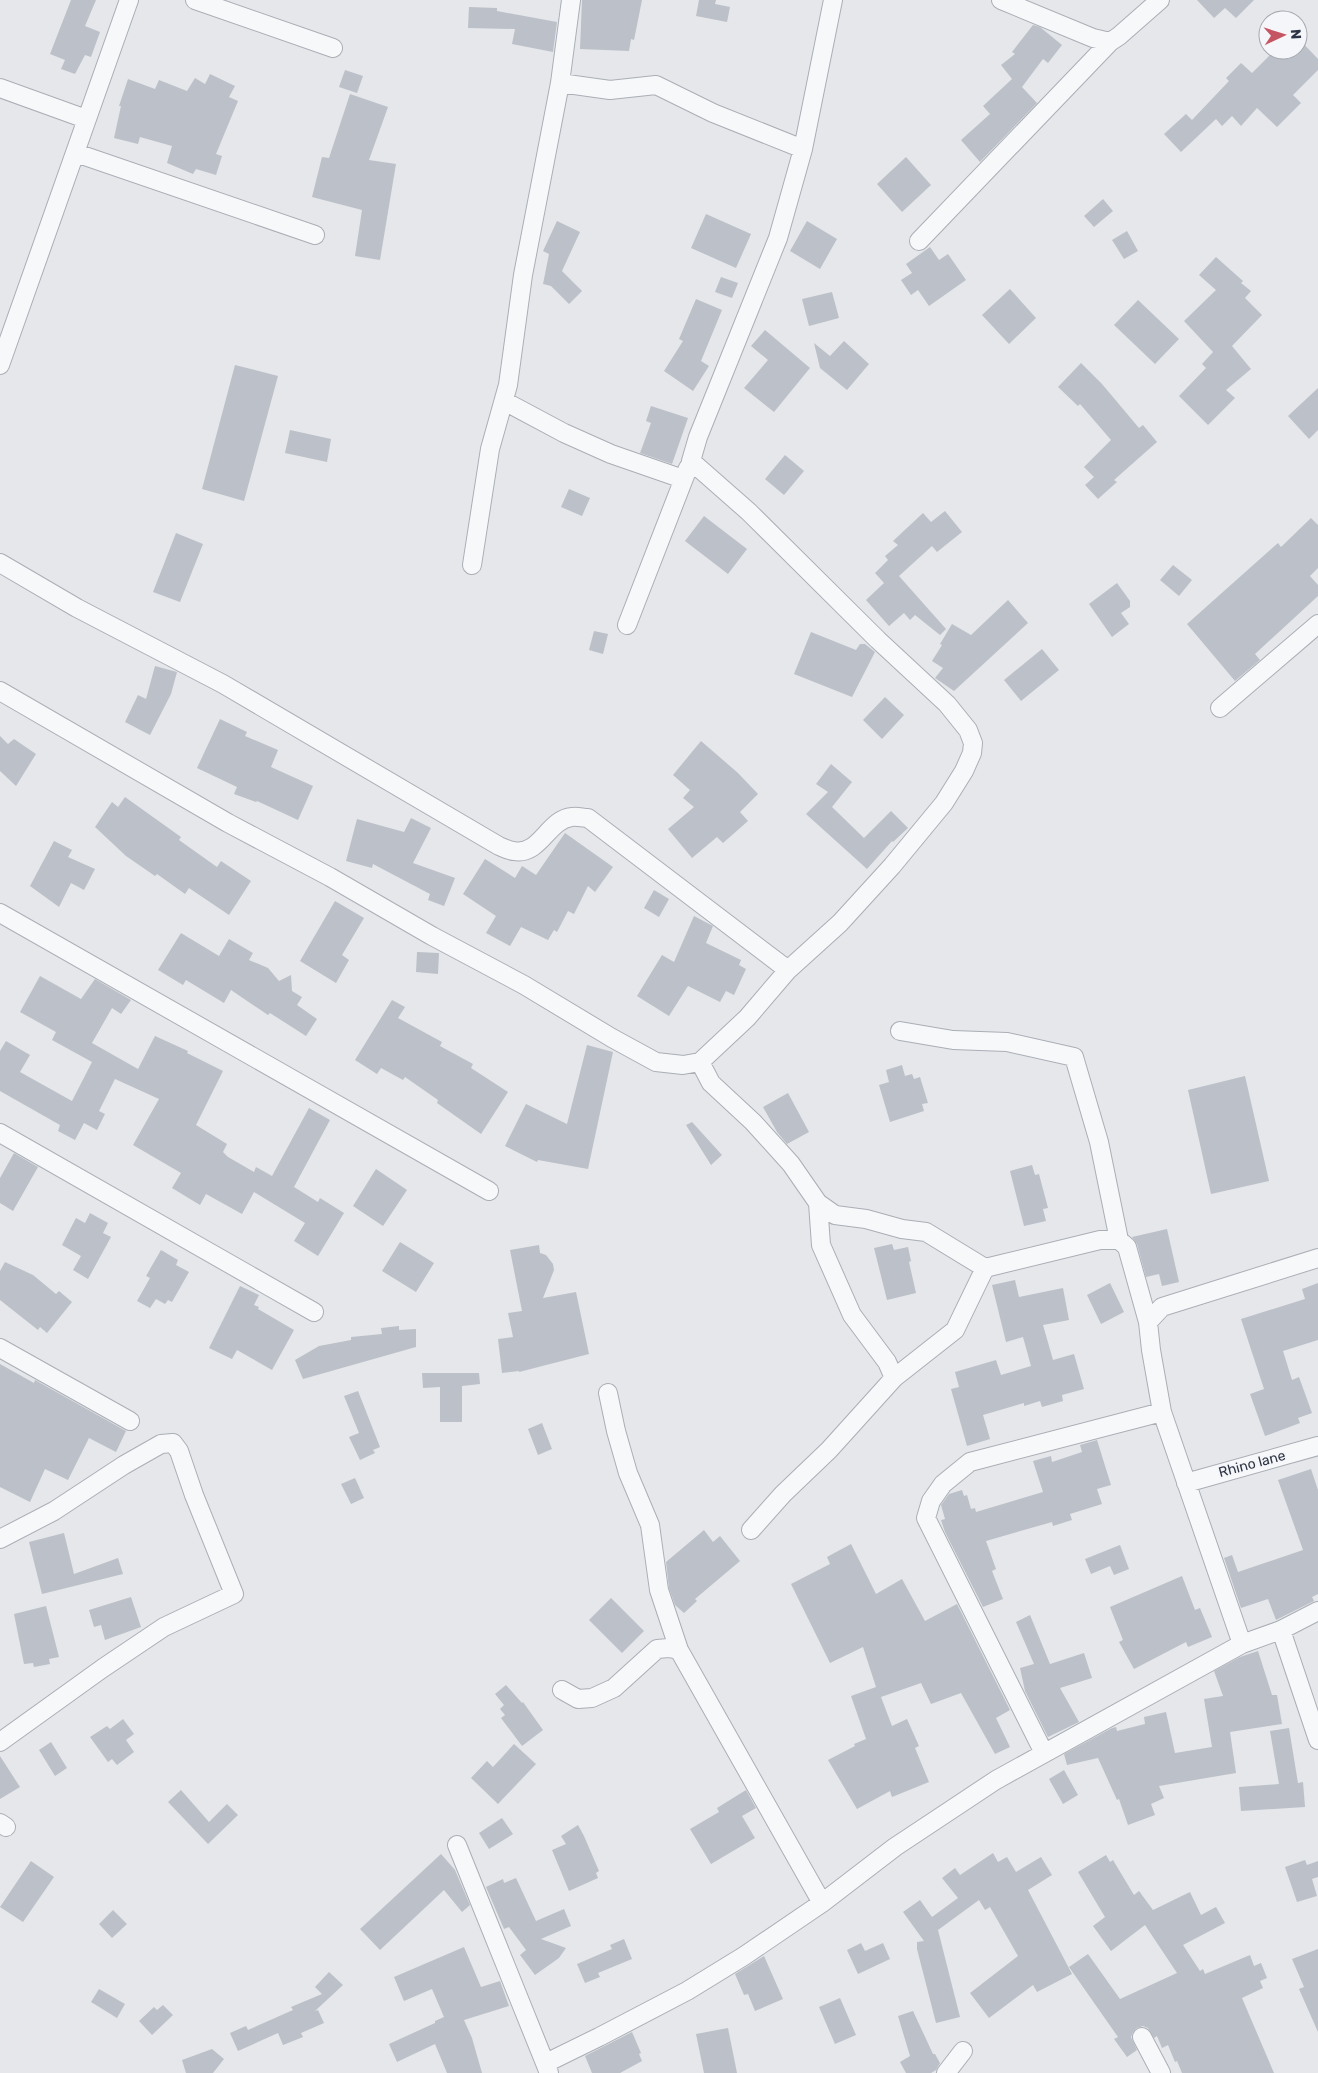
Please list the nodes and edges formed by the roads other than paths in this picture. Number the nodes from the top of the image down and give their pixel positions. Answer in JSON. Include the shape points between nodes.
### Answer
{"nodes":[{"id":1,"x":130,"y":0,"type":"edge"},
{"id":2,"x":195,"y":0,"type":"edge"},
{"id":3,"x":571,"y":0,"type":"edge"},
{"id":4,"x":834,"y":0,"type":"edge"},
{"id":5,"x":1001,"y":0,"type":"edge"},
{"id":6,"x":1160,"y":0,"type":"edge"},
{"id":7,"x":1110,"y":42,"type":"junction"},
{"id":8,"x":333,"y":48,"type":"dead end"},
{"id":9,"x":560,"y":83,"type":"junction"},
{"id":10,"x":0,"y":88,"type":"edge"},
{"id":11,"x":86,"y":119,"type":"junction"},
{"id":12,"x":803,"y":149,"type":"junction"},
{"id":13,"x":76,"y":153,"type":"junction"},
{"id":14,"x":315,"y":235,"type":"dead end"},
{"id":15,"x":919,"y":241,"type":"dead end"},
{"id":16,"x":0,"y":365,"type":"edge"},
{"id":17,"x":504,"y":401,"type":"junction"},
{"id":18,"x":691,"y":461,"type":"junction"},
{"id":19,"x":683,"y":479,"type":"junction"},
{"id":20,"x":0,"y":563,"type":"edge"},
{"id":21,"x":472,"y":565,"type":"dead end"},
{"id":22,"x":1318,"y":624,"type":"edge"},
{"id":23,"x":627,"y":625,"type":"dead end"},
{"id":24,"x":0,"y":691,"type":"edge"},
{"id":25,"x":1220,"y":708,"type":"dead end"},
{"id":26,"x":0,"y":913,"type":"edge"},
{"id":27,"x":788,"y":970,"type":"junction"},
{"id":28,"x":900,"y":1031,"type":"dead end"},
{"id":29,"x":700,"y":1062,"type":"junction"},
{"id":30,"x":0,"y":1133,"type":"edge"},
{"id":31,"x":489,"y":1191,"type":"dead end"},
{"id":32,"x":818,"y":1203,"type":"junction"},
{"id":33,"x":1119,"y":1240,"type":"junction"},
{"id":34,"x":1318,"y":1258,"type":"edge"},
{"id":35,"x":985,"y":1268,"type":"junction"},
{"id":36,"x":314,"y":1312,"type":"dead end"},
{"id":37,"x":1148,"y":1322,"type":"junction"},
{"id":38,"x":0,"y":1348,"type":"edge"},
{"id":39,"x":894,"y":1378,"type":"junction"},
{"id":40,"x":608,"y":1393,"type":"dead end"},
{"id":41,"x":1162,"y":1412,"type":"junction"},
{"id":42,"x":130,"y":1421,"type":"dead end"},
{"id":43,"x":1318,"y":1446,"type":"edge"},
{"id":44,"x":1186,"y":1483,"type":"junction"},
{"id":45,"x":751,"y":1530,"type":"dead end"},
{"id":46,"x":0,"y":1539,"type":"edge"},
{"id":47,"x":1318,"y":1611,"type":"edge"},
{"id":48,"x":1281,"y":1630,"type":"junction"},
{"id":49,"x":1242,"y":1644,"type":"junction"},
{"id":50,"x":679,"y":1650,"type":"junction"},
{"id":51,"x":562,"y":1690,"type":"dead end"},
{"id":52,"x":1318,"y":1740,"type":"edge"},
{"id":53,"x":0,"y":1742,"type":"edge"},
{"id":54,"x":1044,"y":1753,"type":"junction"},
{"id":55,"x":457,"y":1845,"type":"dead end"},
{"id":56,"x":822,"y":1903,"type":"junction"},
{"id":57,"x":1142,"y":2037,"type":"dead end"},
{"id":58,"x":963,"y":2051,"type":"dead end"},
{"id":59,"x":547,"y":2068,"type":"edge"},
{"id":60,"x":946,"y":2073,"type":"edge"},
{"id":61,"x":1161,"y":2073,"type":"edge"}],
"edges":[{"from":1,"to":11,"type":"street"},
{"from":2,"to":8,"type":"street"},
{"from":3,"to":9,"type":"street"},
{"from":4,"to":12,"type":"street"},
{"from":5,"to":7,"type":"street"},
{"from":6,"to":7,"type":"street"},
{"from":7,"to":15,"type":"street"},
{"from":9,"to":12,"type":"street","via":[[610,90],[656,85],[713,113]]},
{"from":9,"to":17,"type":"street","via":[[523,274]]},
{"from":10,"to":11,"type":"street"},
{"from":11,"to":13,"type":"street"},
{"from":12,"to":18,"type":"street","via":[[778,238]]},
{"from":13,"to":14,"type":"street"},
{"from":13,"to":16,"type":"street"},
{"from":17,"to":19,"type":"street","via":[[611,454]]},
{"from":17,"to":21,"type":"street","via":[[490,449]]},
{"from":18,"to":19,"type":"street"},
{"from":18,"to":27,"type":"street","via":[[721,485],[947,704],[968,730],[972,743],[972,753],[964,771],[944,803],[840,923]]},
{"from":19,"to":23,"type":"street"},
{"from":20,"to":27,"type":"street","via":[[77,608],[224,684],[499,846],[515,852],[524,850],[537,844],[556,822],[571,816],[588,818]]},
{"from":22,"to":25,"type":"street"},
{"from":24,"to":29,"type":"street","via":[[228,823],[524,985],[656,1062],[683,1065]]},
{"from":26,"to":31,"type":"street"},
{"from":27,"to":29,"type":"street","via":[[747,1018]]},
{"from":28,"to":33,"type":"street","via":[[953,1040],[1007,1042],[1074,1058],[1099,1142]]},
{"from":29,"to":32,"type":"street","via":[[711,1084],[754,1122],[791,1164]]},
{"from":30,"to":36,"type":"street"},
{"from":32,"to":35,"type":"street","via":[[835,1215],[926,1232]]},
{"from":32,"to":39,"type":"street","via":[[821,1245],[852,1315],[887,1362]]},
{"from":33,"to":35,"type":"street","via":[[1100,1240]]},
{"from":33,"to":37,"type":"street","via":[[1127,1247]]},
{"from":34,"to":37,"type":"street","via":[[1162,1308]]},
{"from":35,"to":39,"type":"street","via":[[955,1330]]},
{"from":37,"to":41,"type":"street"},
{"from":38,"to":42,"type":"street"},
{"from":39,"to":45,"type":"street"},
{"from":40,"to":50,"type":"street","via":[[628,1473],[650,1525],[659,1590]]},
{"from":41,"to":44,"type":"street"},
{"from":41,"to":54,"type":"street","via":[[970,1462],[943,1484],[931,1500],[926,1518]]},
{"from":43,"to":44,"type":"street","name":"Rhino lane"},
{"from":44,"to":49,"type":"street"},
{"from":46,"to":53,"type":"street","via":[[54,1511],[162,1444],[173,1443],[179,1451],[234,1594],[164,1627]]},
{"from":47,"to":48,"type":"street"},
{"from":48,"to":49,"type":"street"},
{"from":48,"to":52,"type":"street"},
{"from":49,"to":54,"type":"street"},
{"from":50,"to":51,"type":"street","via":[[658,1649],[614,1688],[592,1698],[578,1699]]},
{"from":50,"to":56,"type":"street"},
{"from":54,"to":56,"type":"street","via":[[996,1780],[895,1847]]},
{"from":55,"to":59,"type":"street"},
{"from":56,"to":59,"type":"street","via":[[686,1991]]},
{"from":57,"to":61,"type":"street"},
{"from":58,"to":60,"type":"street"}]}
